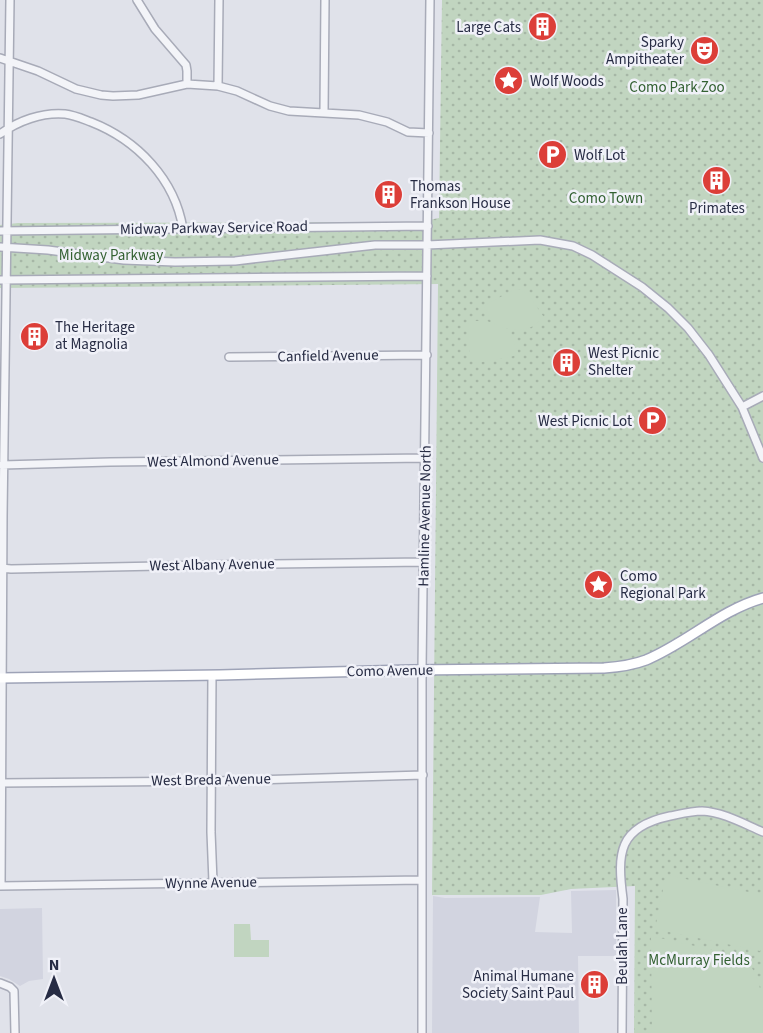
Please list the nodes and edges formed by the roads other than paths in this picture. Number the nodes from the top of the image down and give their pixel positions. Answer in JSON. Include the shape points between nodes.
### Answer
{"nodes":[{"id":1,"x":10,"y":0,"type":"edge"},
{"id":2,"x":138,"y":0,"type":"edge"},
{"id":3,"x":219,"y":0,"type":"edge"},
{"id":4,"x":326,"y":0,"type":"edge"},
{"id":5,"x":430,"y":0,"type":"edge"},
{"id":6,"x":0,"y":58,"type":"edge"},
{"id":7,"x":9,"y":60,"type":"junction"},
{"id":8,"x":187,"y":84,"type":"junction"},
{"id":9,"x":218,"y":86,"type":"junction"},
{"id":10,"x":324,"y":112,"type":"junction"},
{"id":11,"x":8,"y":128,"type":"junction"},
{"id":12,"x":429,"y":133,"type":"junction"},
{"id":13,"x":0,"y":134,"type":"edge"},
{"id":14,"x":428,"y":226,"type":"junction"},
{"id":15,"x":183,"y":229,"type":"junction"},
{"id":16,"x":4,"y":231,"type":"edge"},
{"id":17,"x":427,"y":245,"type":"junction"},
{"id":18,"x":3,"y":247,"type":"edge"},
{"id":19,"x":427,"y":276,"type":"junction"},
{"id":20,"x":3,"y":280,"type":"edge"},
{"id":21,"x":427,"y":355,"type":"junction"},
{"id":22,"x":229,"y":357,"type":"dead end"},
{"id":23,"x":3,"y":360,"type":"edge"},
{"id":24,"x":763,"y":396,"type":"edge"},
{"id":25,"x":742,"y":407,"type":"junction"},
{"id":26,"x":425,"y":458,"type":"junction"},
{"id":27,"x":763,"y":458,"type":"edge"},
{"id":28,"x":2,"y":465,"type":"edge"},
{"id":29,"x":424,"y":562,"type":"junction"},
{"id":30,"x":2,"y":568,"type":"edge"},
{"id":31,"x":763,"y":598,"type":"edge"},
{"id":32,"x":423,"y":670,"type":"junction"},
{"id":33,"x":212,"y":675,"type":"junction"},
{"id":34,"x":1,"y":678,"type":"edge"},
{"id":35,"x":423,"y":776,"type":"junction"},
{"id":36,"x":211,"y":780,"type":"junction"},
{"id":37,"x":1,"y":783,"type":"edge"},
{"id":38,"x":763,"y":832,"type":"edge"},
{"id":39,"x":422,"y":880,"type":"junction"},
{"id":40,"x":213,"y":882,"type":"junction"},
{"id":41,"x":1,"y":886,"type":"edge"},
{"id":42,"x":0,"y":983,"type":"edge"},
{"id":43,"x":15,"y":1033,"type":"edge"},
{"id":44,"x":422,"y":1033,"type":"edge"},
{"id":45,"x":622,"y":1033,"type":"edge"}],
"edges":[{"from":1,"to":7,"type":"street"},
{"from":2,"to":8,"type":"street","via":[[159,34],[186,65]]},
{"from":3,"to":9,"type":"street"},
{"from":4,"to":10,"type":"street"},
{"from":5,"to":12,"type":"street","name":"Hamline Avenue North"},
{"from":6,"to":7,"type":"street"},
{"from":7,"to":8,"type":"street","via":[[76,89],[101,95],[138,95]]},
{"from":7,"to":11,"type":"street"},
{"from":8,"to":9,"type":"street"},
{"from":9,"to":10,"type":"street","via":[[289,111]]},
{"from":10,"to":12,"type":"street","via":[[359,115],[408,132]]},
{"from":11,"to":13,"type":"street"},
{"from":11,"to":15,"type":"street","via":[[37,116],[61,114],[115,133],[157,170],[173,196]]},
{"from":11,"to":16,"type":"street"},
{"from":12,"to":14,"type":"street","name":"Hamline Avenue North"},
{"from":14,"to":15,"type":"street","name":"Midway Parkway Service Road"},
{"from":14,"to":17,"type":"street","name":"Hamline Avenue North"},
{"from":15,"to":16,"type":"street","name":"Midway Parkway Service Road"},
{"from":16,"to":18,"type":"street"},
{"from":17,"to":18,"type":"street","via":[[358,246],[255,259],[175,262]]},
{"from":17,"to":19,"type":"street","name":"Hamline Avenue North"},
{"from":17,"to":25,"type":"street","via":[[540,240],[573,246],[592,255],[654,296],[688,328]]},
{"from":18,"to":20,"type":"street"},
{"from":19,"to":20,"type":"street"},
{"from":19,"to":21,"type":"street","name":"Hamline Avenue North"},
{"from":20,"to":23,"type":"street"},
{"from":21,"to":22,"type":"street","name":"Canfield Avenue"},
{"from":21,"to":26,"type":"street","name":"Hamline Avenue North"},
{"from":23,"to":28,"type":"street"},
{"from":24,"to":25,"type":"street"},
{"from":25,"to":27,"type":"street"},
{"from":26,"to":28,"type":"street","name":"West Almond Avenue"},
{"from":26,"to":29,"type":"street","name":"Hamline Avenue North"},
{"from":28,"to":30,"type":"street"},
{"from":29,"to":30,"type":"street","name":"West Albany Avenue"},
{"from":29,"to":32,"type":"street","name":"Hamline Avenue North"},
{"from":30,"to":34,"type":"street"},
{"from":31,"to":32,"type":"main road","name":"Como Avenue","via":[[738,607],[652,657],[622,666]]},
{"from":32,"to":33,"type":"main road","name":"Como Avenue"},
{"from":32,"to":35,"type":"street","name":"Hamline Avenue North"},
{"from":33,"to":34,"type":"main road","name":"Como Avenue"},
{"from":33,"to":36,"type":"street"},
{"from":34,"to":37,"type":"street"},
{"from":35,"to":36,"type":"street","name":"West Breda Avenue"},
{"from":35,"to":39,"type":"street","name":"Hamline Avenue North"},
{"from":36,"to":37,"type":"street","name":"West Breda Avenue"},
{"from":36,"to":40,"type":"street"},
{"from":37,"to":41,"type":"street"},
{"from":38,"to":45,"type":"street","name":"Beulah Lane","via":[[702,811],[641,825],[627,840],[620,859]]},
{"from":39,"to":40,"type":"street","name":"Wynne Avenue"},
{"from":39,"to":44,"type":"street","name":"Hamline Avenue North"},
{"from":40,"to":41,"type":"street","name":"Wynne Avenue"},
{"from":42,"to":43,"type":"street","via":[[15,994]]}]}
